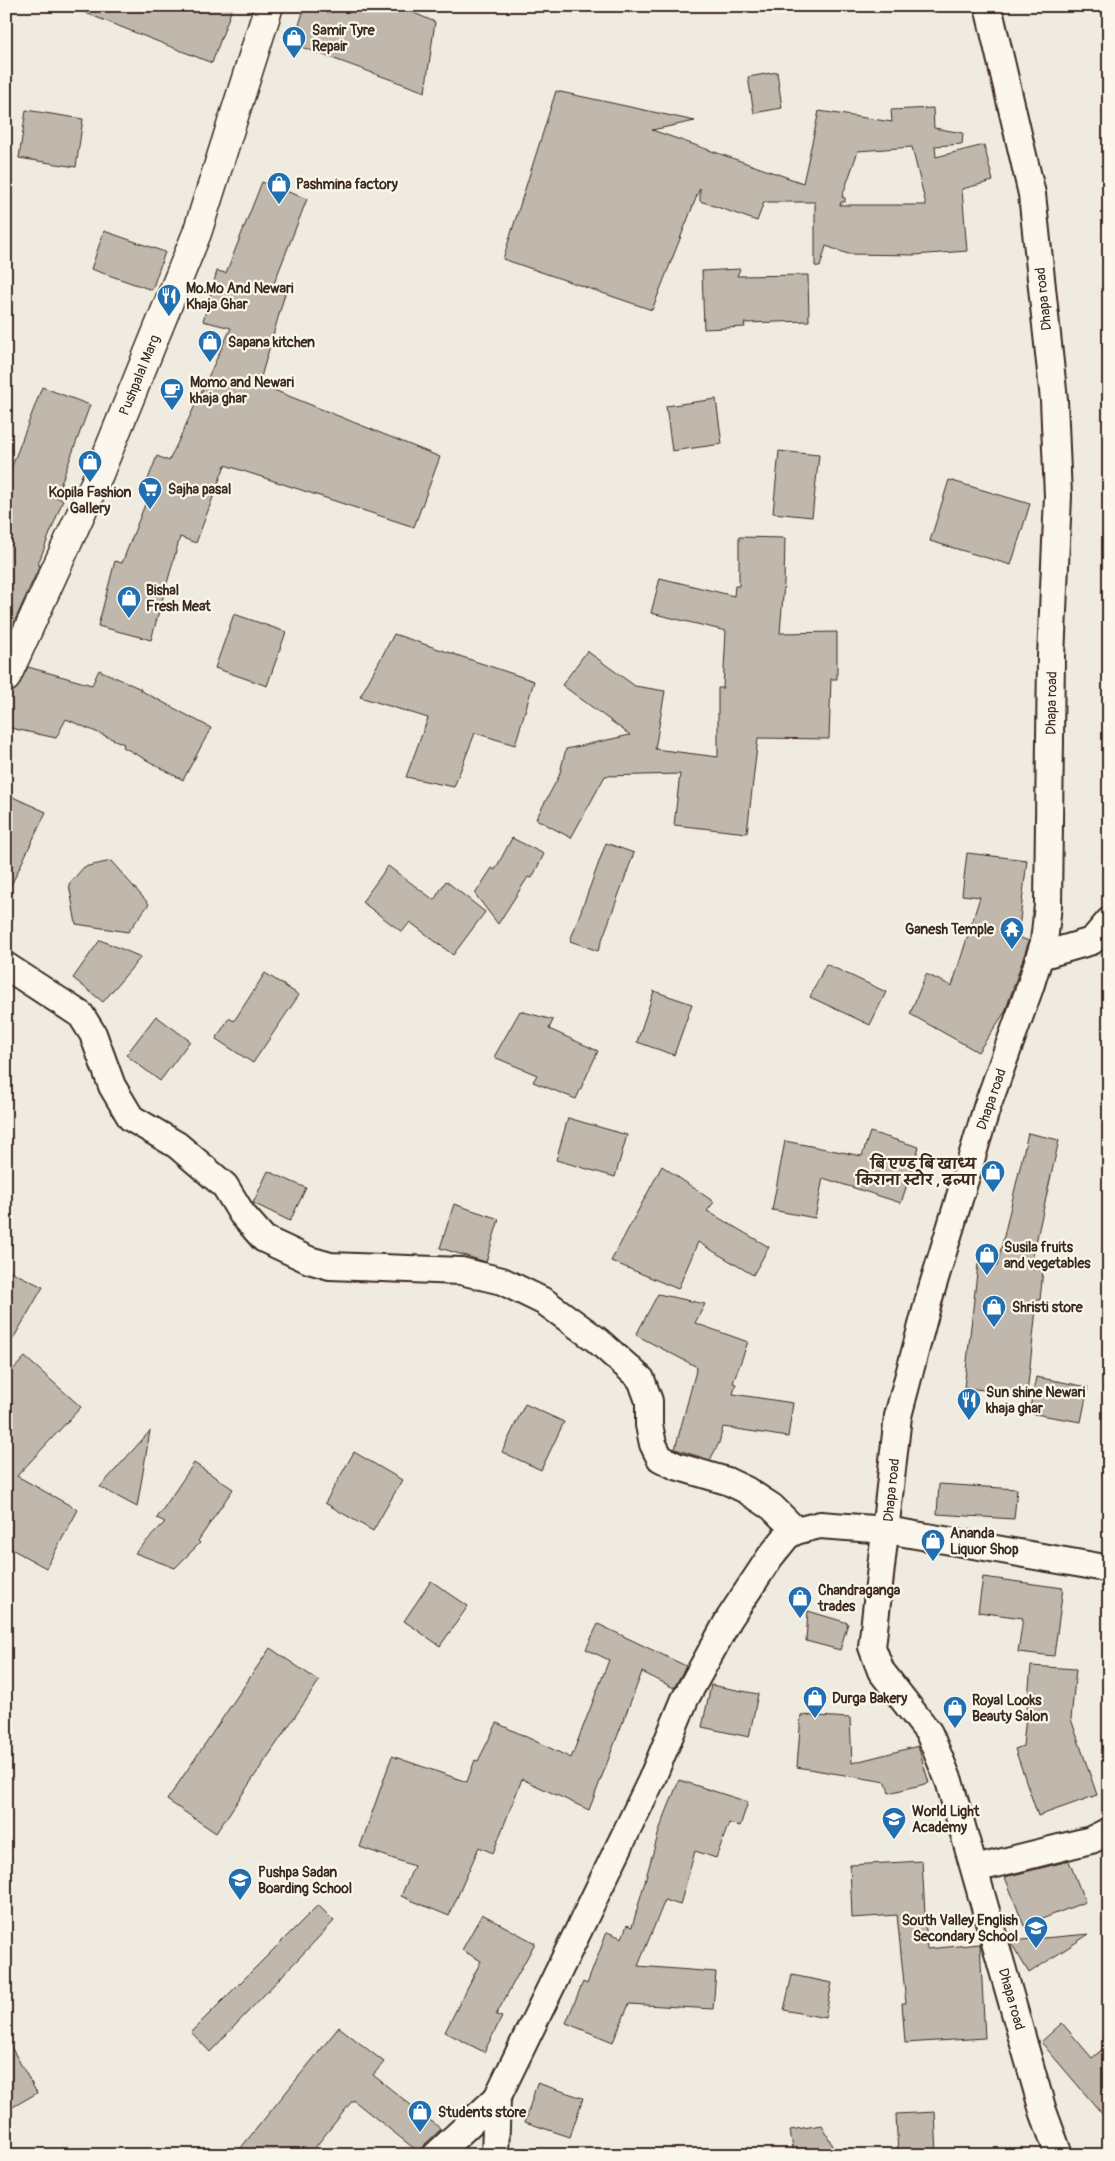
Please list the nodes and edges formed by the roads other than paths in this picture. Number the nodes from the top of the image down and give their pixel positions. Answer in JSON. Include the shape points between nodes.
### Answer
{"nodes":[{"id":1,"x":269,"y":6,"type":"edge"},
{"id":2,"x":988,"y":6,"type":"edge"},
{"id":3,"x":6,"y":678,"type":"edge"},
{"id":4,"x":1109,"y":921,"type":"edge"},
{"id":5,"x":1040,"y":956,"type":"junction"},
{"id":6,"x":6,"y":966,"type":"edge"},
{"id":7,"x":887,"y":1530,"type":"junction"},
{"id":8,"x":796,"y":1531,"type":"junction"},
{"id":9,"x":1105,"y":1568,"type":"dead end"},
{"id":10,"x":1109,"y":1831,"type":"edge"},
{"id":11,"x":975,"y":1869,"type":"junction"},
{"id":12,"x":497,"y":2098,"type":"junction"},
{"id":13,"x":436,"y":2155,"type":"edge"},
{"id":14,"x":495,"y":2155,"type":"edge"},
{"id":15,"x":1059,"y":2155,"type":"edge"}],
"edges":[{"from":1,"to":3,"type":"street","name":"Pushpalal Marg","via":[[197,233],[99,474]]},
{"from":2,"to":5,"type":"street","name":"Dhapa road","via":[[1032,194],[1054,400],[1058,496],[1048,905]]},
{"from":4,"to":5,"type":"street","via":[[1092,942]]},
{"from":5,"to":7,"type":"street","name":"Dhapa road","via":[[986,1107],[930,1295],[901,1406]]},
{"from":6,"to":8,"type":"street","via":[[81,1015],[93,1034],[112,1086],[131,1118],[177,1145],[225,1186],[242,1214],[264,1239],[330,1266],[462,1271],[502,1281],[545,1302],[598,1340],[641,1379],[649,1401],[652,1444],[660,1458],[746,1490],[772,1507]]},
{"from":7,"to":8,"type":"street","via":[[820,1525]]},
{"from":7,"to":9,"type":"street"},
{"from":7,"to":11,"type":"street","name":"Dhapa road","via":[[872,1647],[881,1671],[929,1733],[949,1781]]},
{"from":8,"to":12,"type":"street","via":[[787,1536],[770,1557],[729,1619],[685,1699],[651,1781]]},
{"from":10,"to":11,"type":"street","via":[[1091,1840]]},
{"from":11,"to":15,"type":"street","name":"Dhapa road","via":[[1043,2111]]},
{"from":12,"to":13,"type":"street"},
{"from":12,"to":14,"type":"street"}]}
